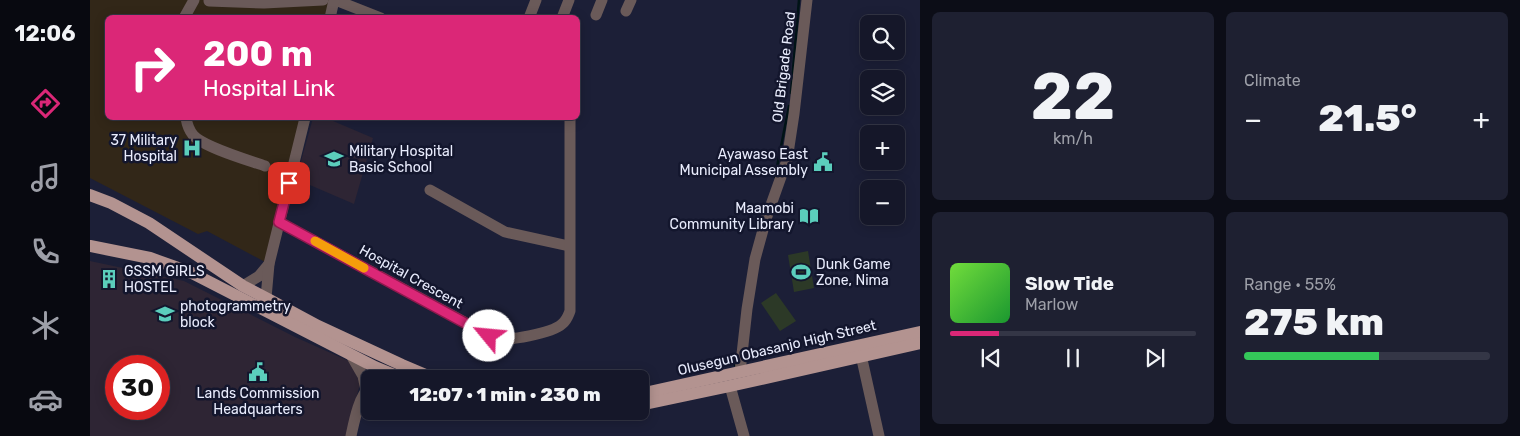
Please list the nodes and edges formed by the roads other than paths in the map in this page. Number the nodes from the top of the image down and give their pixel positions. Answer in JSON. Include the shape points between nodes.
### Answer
{"nodes":[{"id":1,"x":194,"y":0,"type":"edge"},
{"id":2,"x":323,"y":0,"type":"edge"},
{"id":3,"x":335,"y":0,"type":"edge"},
{"id":4,"x":536,"y":0,"type":"edge"},
{"id":5,"x":569,"y":0,"type":"edge"},
{"id":6,"x":602,"y":0,"type":"edge"},
{"id":7,"x":807,"y":0,"type":"edge"},
{"id":8,"x":209,"y":1,"type":"edge"},
{"id":9,"x":186,"y":15,"type":"edge"},
{"id":10,"x":331,"y":15,"type":"edge"},
{"id":11,"x":373,"y":15,"type":"edge"},
{"id":12,"x":530,"y":15,"type":"edge"},
{"id":13,"x":563,"y":15,"type":"edge"},
{"id":14,"x":596,"y":15,"type":"dead end"},
{"id":15,"x":187,"y":120,"type":"edge"},
{"id":16,"x":304,"y":120,"type":"edge"},
{"id":17,"x":570,"y":120,"type":"edge"},
{"id":18,"x":264,"y":166,"type":"dead end"},
{"id":19,"x":430,"y":190,"type":"dead end"},
{"id":20,"x":90,"y":195,"type":"edge"},
{"id":21,"x":279,"y":222,"type":"junction"},
{"id":22,"x":90,"y":246,"type":"edge"},
{"id":23,"x":569,"y":246,"type":"junction"},
{"id":24,"x":269,"y":264,"type":"junction"},
{"id":25,"x":243,"y":286,"type":"junction"},
{"id":26,"x":266,"y":298,"type":"junction"},
{"id":27,"x":920,"y":332,"type":"edge"},
{"id":28,"x":920,"y":343,"type":"edge"},
{"id":29,"x":352,"y":355,"type":"junction"},
{"id":30,"x":861,"y":355,"type":"junction"},
{"id":31,"x":380,"y":370,"type":"edge"},
{"id":32,"x":414,"y":370,"type":"edge"},
{"id":33,"x":361,"y":372,"type":"edge"},
{"id":34,"x":740,"y":372,"type":"junction"},
{"id":35,"x":730,"y":386,"type":"junction"},
{"id":36,"x":649,"y":392,"type":"edge"},
{"id":37,"x":649,"y":403,"type":"edge"},
{"id":38,"x":361,"y":405,"type":"edge"},
{"id":39,"x":351,"y":436,"type":"edge"},
{"id":40,"x":744,"y":436,"type":"edge"},
{"id":41,"x":879,"y":436,"type":"edge"}],
"edges":[{"from":1,"to":8,"type":"street","via":[[201,4]]},
{"from":1,"to":9,"type":"street"},
{"from":2,"to":8,"type":"street"},
{"from":3,"to":10,"type":"street"},
{"from":3,"to":11,"type":"street"},
{"from":4,"to":12,"type":"street"},
{"from":5,"to":13,"type":"street"},
{"from":6,"to":14,"type":"street"},
{"from":7,"to":34,"type":"street","name":"Old Brigade Road","via":[[787,160],[755,258]]},
{"from":15,"to":18,"type":"street","via":[[194,136],[203,143]]},
{"from":16,"to":21,"type":"street"},
{"from":17,"to":23,"type":"street","name":"Hospital Crescent"},
{"from":19,"to":23,"type":"street","via":[[505,232]]},
{"from":20,"to":25,"type":"main road","via":[[149,223]]},
{"from":21,"to":23,"type":"street","name":"Hospital Crescent","via":[[501,340],[555,329],[567,320],[570,311]]},
{"from":21,"to":24,"type":"street"},
{"from":22,"to":29,"type":"main road","via":[[150,258],[192,273]]},
{"from":24,"to":25,"type":"street","via":[[259,276]]},
{"from":24,"to":26,"type":"street"},
{"from":25,"to":26,"type":"main road"},
{"from":26,"to":32,"type":"main road"},
{"from":27,"to":34,"type":"main road","name":"Olusegun Obasanjo High Street"},
{"from":28,"to":30,"type":"main road","name":"Olusegun Obasanjo High Street"},
{"from":29,"to":31,"type":"main road"},
{"from":29,"to":33,"type":"street"},
{"from":30,"to":35,"type":"main road","name":"Olusegun Obasanjo High Street"},
{"from":30,"to":41,"type":"street"},
{"from":34,"to":36,"type":"main road","name":"Olusegun Obasanjo High Street"},
{"from":35,"to":37,"type":"main road","name":"Olusegun Obasanjo High Street"},
{"from":35,"to":40,"type":"street"},
{"from":38,"to":39,"type":"street"}]}
